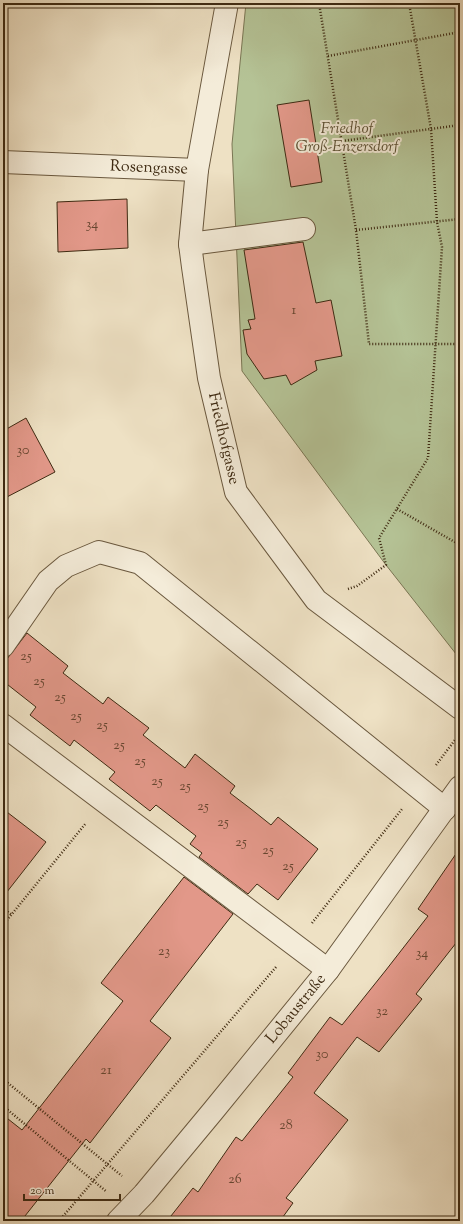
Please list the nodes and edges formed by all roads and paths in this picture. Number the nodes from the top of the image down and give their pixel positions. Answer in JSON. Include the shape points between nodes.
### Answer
{"nodes":[{"id":1,"x":226,"y":3,"type":"edge"},
{"id":2,"x":319,"y":3,"type":"edge"},
{"id":3,"x":409,"y":3,"type":"edge"},
{"id":4,"x":460,"y":32,"type":"edge"},
{"id":5,"x":415,"y":40,"type":"junction"},
{"id":6,"x":328,"y":56,"type":"junction"},
{"id":7,"x":460,"y":125,"type":"edge"},
{"id":8,"x":431,"y":129,"type":"junction"},
{"id":9,"x":342,"y":141,"type":"junction"},
{"id":10,"x":3,"y":162,"type":"edge"},
{"id":11,"x":197,"y":170,"type":"junction"},
{"id":12,"x":460,"y":219,"type":"edge"},
{"id":13,"x":436,"y":222,"type":"junction"},
{"id":14,"x":304,"y":229,"type":"dead end"},
{"id":15,"x":356,"y":230,"type":"junction"},
{"id":16,"x":190,"y":244,"type":"junction"},
{"id":17,"x":436,"y":344,"type":"junction"},
{"id":18,"x":460,"y":344,"type":"edge"},
{"id":19,"x":397,"y":509,"type":"junction"},
{"id":20,"x":460,"y":545,"type":"edge"},
{"id":21,"x":316,"y":600,"type":"junction"},
{"id":22,"x":3,"y":646,"type":"edge"},
{"id":23,"x":460,"y":708,"type":"edge"},
{"id":24,"x":3,"y":725,"type":"edge"},
{"id":25,"x":460,"y":734,"type":"edge"},
{"id":26,"x":460,"y":787,"type":"edge"},
{"id":27,"x":418,"y":788,"type":"junction"},
{"id":28,"x":104,"y":801,"type":"junction"},
{"id":29,"x":445,"y":809,"type":"junction"},
{"id":30,"x":3,"y":908,"type":"edge"},
{"id":31,"x":12,"y":915,"type":"junction"},
{"id":32,"x":3,"y":925,"type":"edge"},
{"id":33,"x":296,"y":944,"type":"junction"},
{"id":34,"x":328,"y":970,"type":"junction"},
{"id":35,"x":3,"y":1079,"type":"edge"},
{"id":36,"x":3,"y":1106,"type":"edge"},
{"id":37,"x":109,"y":1164,"type":"junction"},
{"id":38,"x":93,"y":1180,"type":"junction"},
{"id":39,"x":144,"y":1194,"type":"junction"},
{"id":40,"x":123,"y":1215,"type":"edge"},
{"id":41,"x":59,"y":1221,"type":"edge"}],
"edges":[{"from":1,"to":11,"type":"street","name":"Rosengasse"},
{"from":2,"to":6,"type":"path"},
{"from":3,"to":5,"type":"path"},
{"from":4,"to":5,"type":"path"},
{"from":5,"to":6,"type":"path"},
{"from":5,"to":8,"type":"path"},
{"from":6,"to":9,"type":"path"},
{"from":7,"to":8,"type":"path"},
{"from":8,"to":9,"type":"path"},
{"from":8,"to":13,"type":"path"},
{"from":9,"to":15,"type":"path"},
{"from":10,"to":11,"type":"street","name":"Rosengasse"},
{"from":11,"to":16,"type":"street","name":"Friedhofgasse"},
{"from":12,"to":13,"type":"path"},
{"from":13,"to":15,"type":"path"},
{"from":13,"to":17,"type":"path","via":[[442,247]]},
{"from":14,"to":16,"type":"street"},
{"from":15,"to":17,"type":"path","via":[[369,344]]},
{"from":16,"to":21,"type":"street","name":"Friedhofgasse","via":[[209,378],[236,492]]},
{"from":17,"to":18,"type":"path"},
{"from":17,"to":19,"type":"path","via":[[428,458]]},
{"from":19,"to":20,"type":"path"},
{"from":19,"to":21,"type":"path","via":[[378,538],[386,565],[358,586]]},
{"from":21,"to":23,"type":"street","name":"Friedhofgasse"},
{"from":22,"to":27,"type":"street","via":[[48,581],[66,566],[100,552],[140,563]]},
{"from":24,"to":28,"type":"street"},
{"from":25,"to":27,"type":"path"},
{"from":26,"to":29,"type":"street","name":"Lobaustraße"},
{"from":27,"to":29,"type":"street"},
{"from":27,"to":33,"type":"path"},
{"from":28,"to":31,"type":"path"},
{"from":28,"to":33,"type":"street"},
{"from":29,"to":34,"type":"street","name":"Lobaustraße"},
{"from":30,"to":31,"type":"path"},
{"from":31,"to":32,"type":"path"},
{"from":33,"to":34,"type":"street"},
{"from":33,"to":37,"type":"path"},
{"from":34,"to":39,"type":"street","name":"Lobaustraße"},
{"from":35,"to":37,"type":"path"},
{"from":36,"to":38,"type":"path"},
{"from":37,"to":38,"type":"path"},
{"from":37,"to":39,"type":"path"},
{"from":38,"to":40,"type":"path"},
{"from":38,"to":41,"type":"path"},
{"from":39,"to":40,"type":"street","name":"Lobaustraße"}]}
